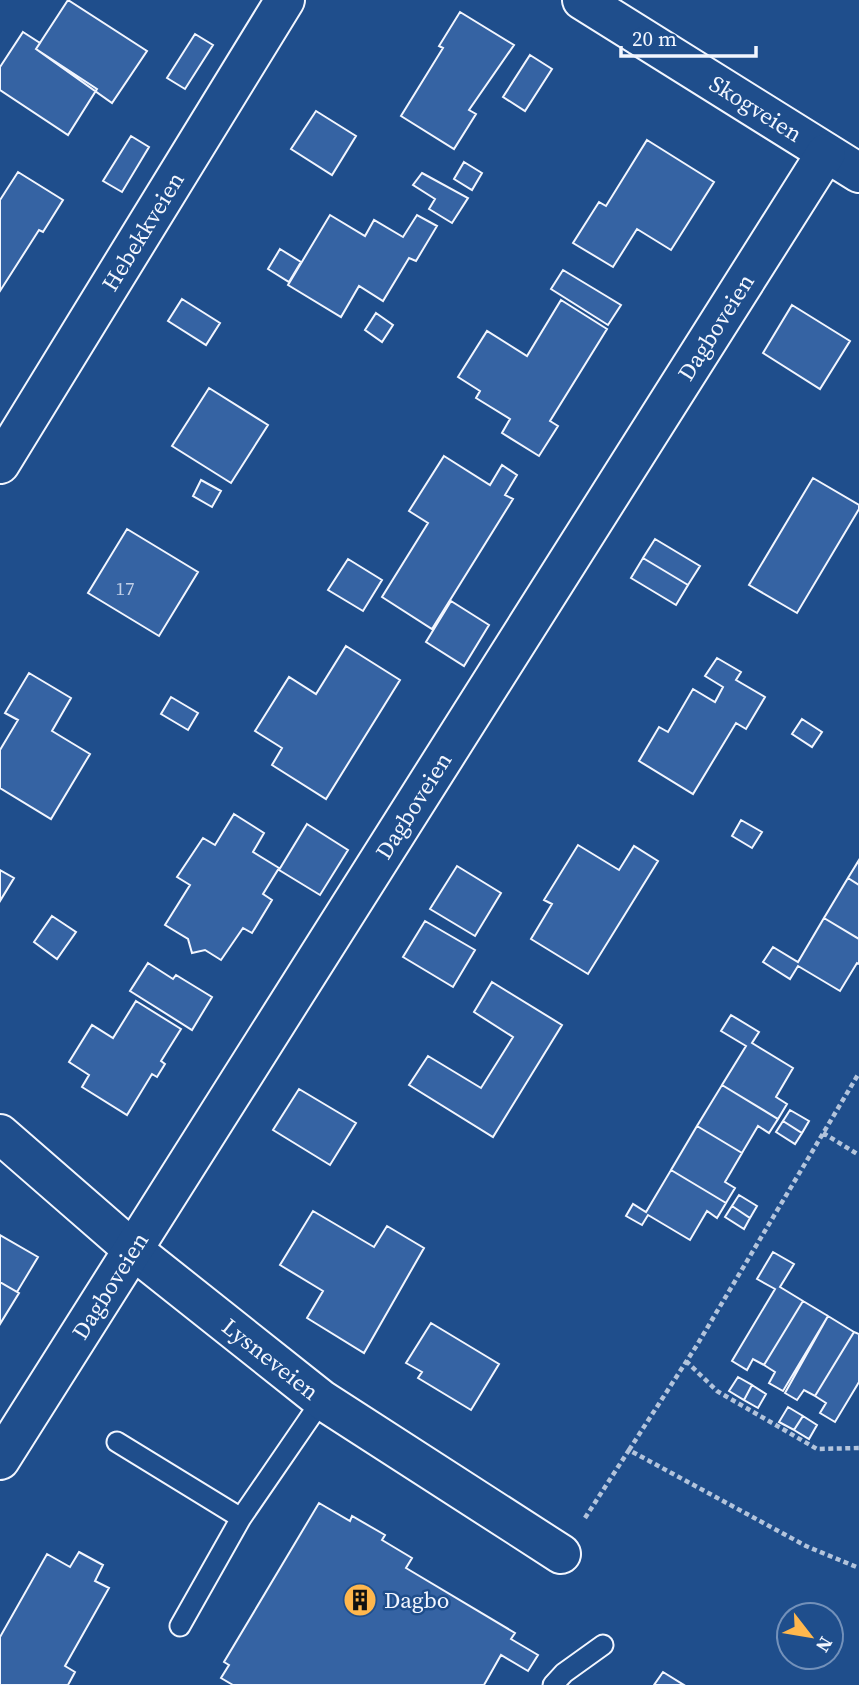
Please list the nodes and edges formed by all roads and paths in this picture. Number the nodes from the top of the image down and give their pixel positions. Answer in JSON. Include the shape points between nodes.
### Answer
{"nodes":[{"id":1,"x":285,"y":0,"type":"edge"},
{"id":2,"x":582,"y":0,"type":"edge"},
{"id":3,"x":826,"y":153,"type":"junction"},
{"id":4,"x":859,"y":173,"type":"edge"},
{"id":5,"x":0,"y":464,"type":"edge"},
{"id":6,"x":859,"y":1073,"type":"edge"},
{"id":7,"x":823,"y":1133,"type":"junction"},
{"id":8,"x":0,"y":1134,"type":"edge"},
{"id":9,"x":859,"y":1155,"type":"edge"},
{"id":10,"x":132,"y":1249,"type":"junction"},
{"id":11,"x":686,"y":1361,"type":"junction"},
{"id":12,"x":322,"y":1400,"type":"junction"},
{"id":13,"x":117,"y":1442,"type":"dead end"},
{"id":14,"x":859,"y":1448,"type":"edge"},
{"id":15,"x":629,"y":1450,"type":"junction"},
{"id":16,"x":0,"y":1460,"type":"edge"},
{"id":17,"x":241,"y":1518,"type":"junction"},
{"id":18,"x":561,"y":1554,"type":"joint"},
{"id":19,"x":859,"y":1568,"type":"edge"},
{"id":20,"x":180,"y":1626,"type":"dead end"},
{"id":21,"x":603,"y":1645,"type":"dead end"},
{"id":22,"x":553,"y":1685,"type":"edge"}],
"edges":[{"from":1,"to":5,"type":"street","name":"Hebekkveien"},
{"from":2,"to":3,"type":"street","name":"Skogveien"},
{"from":3,"to":4,"type":"street","name":"Skogveien"},
{"from":3,"to":10,"type":"street","name":"Dagboveien"},
{"from":6,"to":7,"type":"path"},
{"from":7,"to":9,"type":"path"},
{"from":7,"to":11,"type":"path"},
{"from":8,"to":10,"type":"street","name":"Lysneveien"},
{"from":10,"to":12,"type":"street","name":"Lysneveien"},
{"from":10,"to":16,"type":"street","name":"Dagboveien"},
{"from":11,"to":14,"type":"path","via":[[717,1391],[817,1449]]},
{"from":11,"to":15,"type":"path"},
{"from":12,"to":17,"type":"lane"},
{"from":12,"to":18,"type":"street","name":"Lysneveien"},
{"from":13,"to":17,"type":"lane"},
{"from":15,"to":18,"type":"path"},
{"from":15,"to":19,"type":"path","via":[[806,1546]]},
{"from":17,"to":20,"type":"lane"},
{"from":21,"to":22,"type":"lane"}]}
